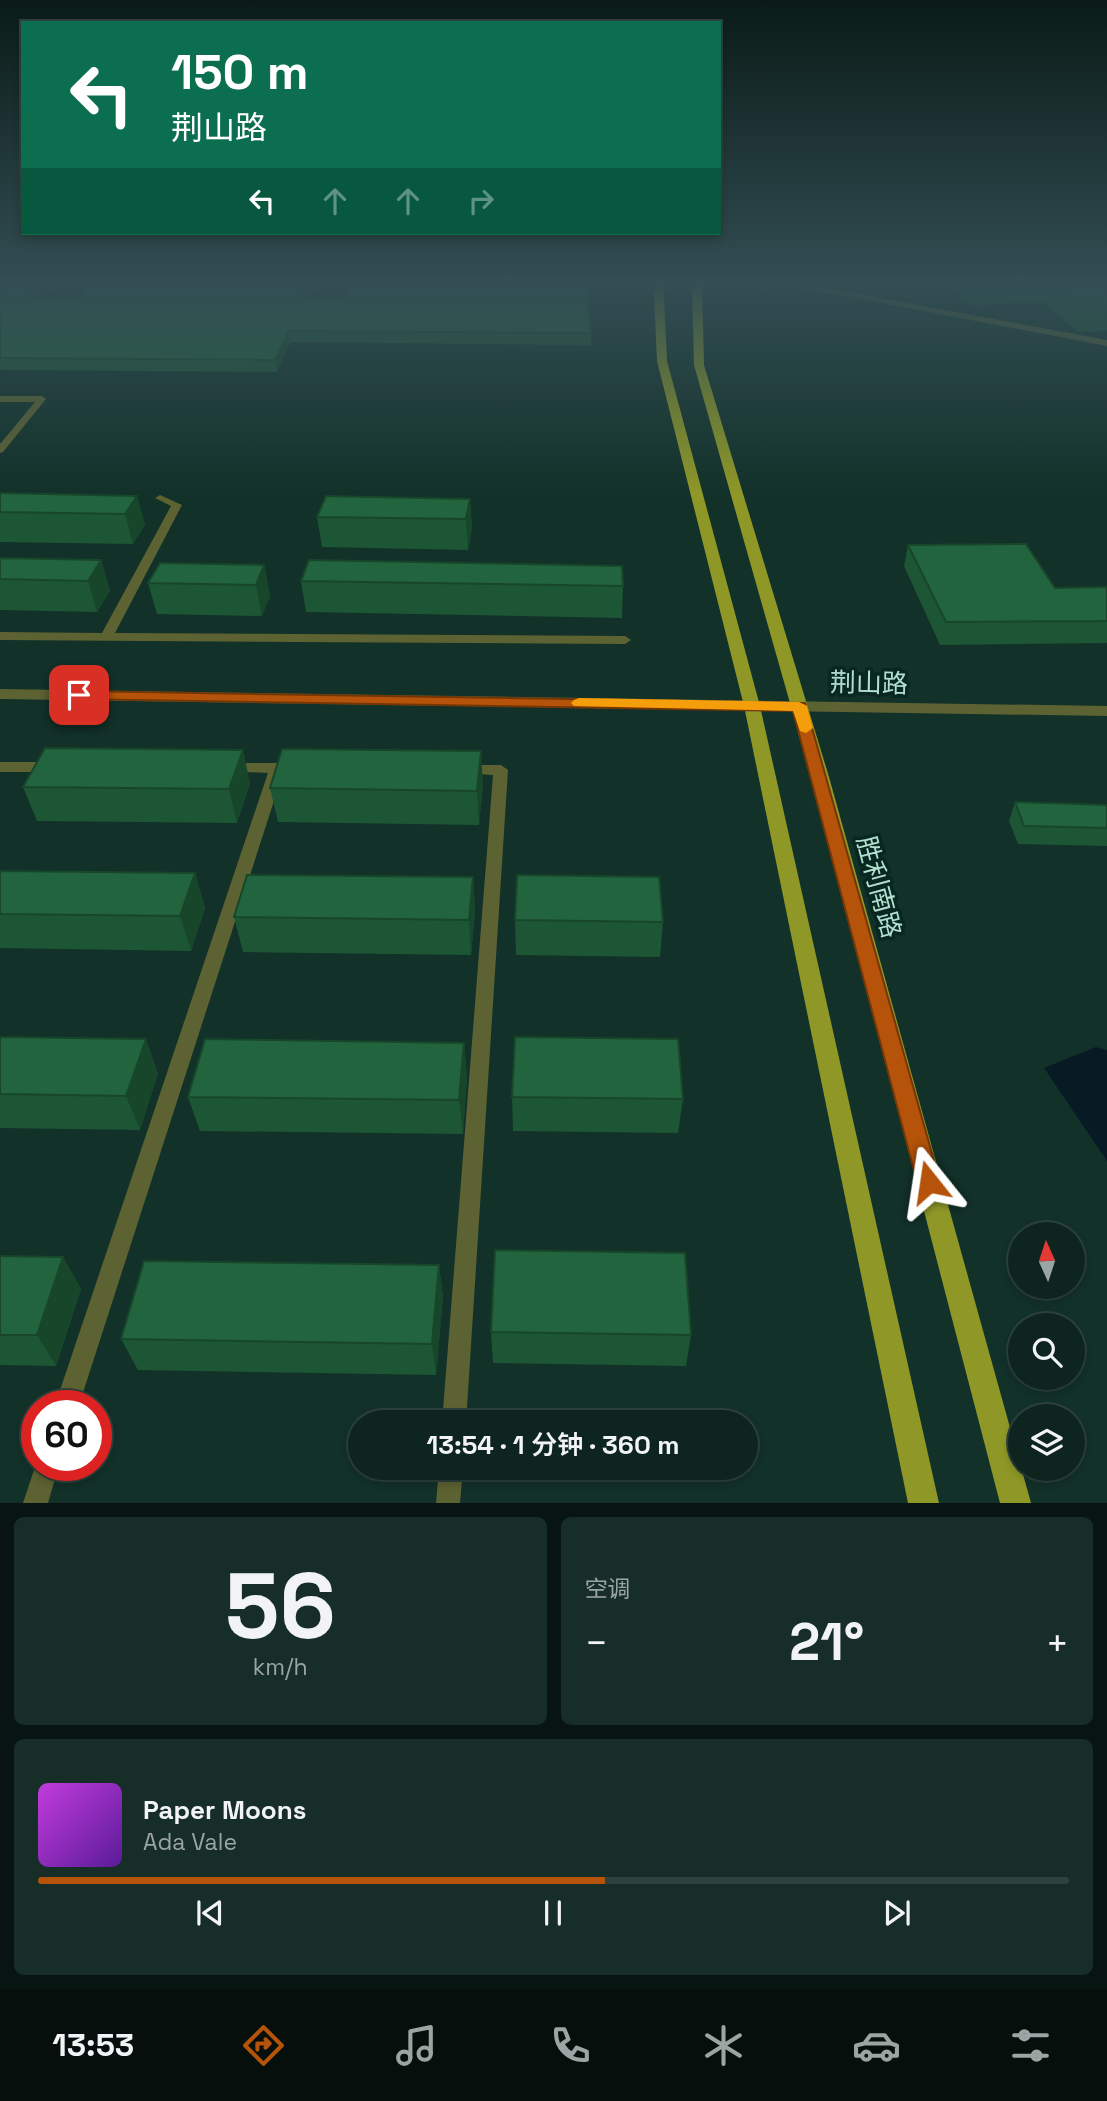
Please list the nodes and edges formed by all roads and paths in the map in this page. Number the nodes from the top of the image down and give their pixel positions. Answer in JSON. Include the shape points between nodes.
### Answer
{"nodes":[{"id":1,"x":662,"y":355,"type":"edge"},
{"id":2,"x":699,"y":355,"type":"edge"},
{"id":3,"x":0,"y":399,"type":"edge"},
{"id":4,"x":0,"y":450,"type":"edge"},
{"id":5,"x":160,"y":498,"type":"dead end"},
{"id":6,"x":0,"y":636,"type":"edge"},
{"id":7,"x":107,"y":636,"type":"junction"},
{"id":8,"x":625,"y":640,"type":"dead end"},
{"id":9,"x":0,"y":694,"type":"edge"},
{"id":10,"x":752,"y":706,"type":"junction"},
{"id":11,"x":799,"y":706,"type":"junction"},
{"id":12,"x":1107,"y":710,"type":"edge"},
{"id":13,"x":72,"y":767,"type":"edge"},
{"id":14,"x":208,"y":768,"type":"edge"},
{"id":15,"x":277,"y":768,"type":"junction"},
{"id":16,"x":1,"y":769,"type":"edge"},
{"id":17,"x":304,"y":769,"type":"edge"},
{"id":18,"x":444,"y":769,"type":"edge"},
{"id":19,"x":72,"y":1390,"type":"edge"},
{"id":20,"x":455,"y":1410,"type":"edge"},
{"id":21,"x":450,"y":1480,"type":"edge"},
{"id":22,"x":42,"y":1481,"type":"edge"},
{"id":23,"x":35,"y":1503,"type":"edge"},
{"id":24,"x":449,"y":1503,"type":"edge"},
{"id":25,"x":924,"y":1503,"type":"edge"},
{"id":26,"x":1016,"y":1503,"type":"edge"}],
"edges":[{"from":1,"to":10,"type":"main road"},
{"from":2,"to":11,"type":"main road","name":"胜利南路"},
{"from":3,"to":4,"type":"lane","via":[[42,399]]},
{"from":5,"to":7,"type":"lane","via":[[177,505]]},
{"from":6,"to":7,"type":"lane"},
{"from":7,"to":8,"type":"lane"},
{"from":9,"to":10,"type":"street","name":"荆山路"},
{"from":10,"to":11,"type":"street","name":"荆山路"},
{"from":10,"to":25,"type":"main road"},
{"from":11,"to":12,"type":"street","name":"荆山路"},
{"from":11,"to":26,"type":"main road","name":"胜利南路"},
{"from":13,"to":16,"type":"lane"},
{"from":14,"to":15,"type":"lane"},
{"from":15,"to":17,"type":"lane"},
{"from":15,"to":19,"type":"lane"},
{"from":18,"to":20,"type":"lane","via":[[500,770]]},
{"from":21,"to":24,"type":"lane"},
{"from":22,"to":23,"type":"lane"}]}
